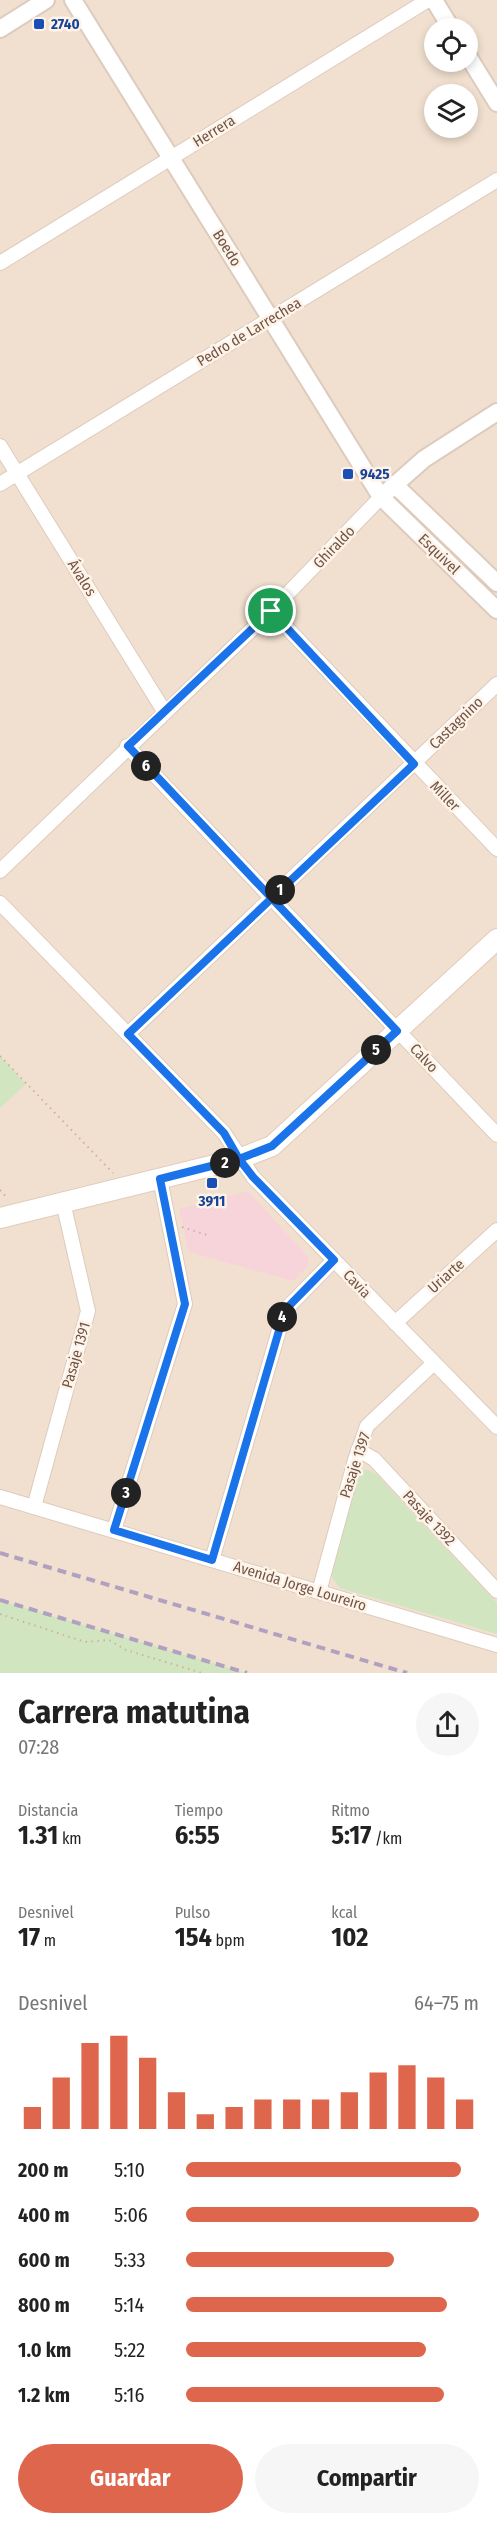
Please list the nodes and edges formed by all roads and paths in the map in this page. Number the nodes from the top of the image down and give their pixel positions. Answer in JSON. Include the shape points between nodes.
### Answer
{"nodes":[{"id":1,"x":46,"y":0,"type":"edge"},
{"id":2,"x":73,"y":0,"type":"edge"},
{"id":3,"x":428,"y":0,"type":"edge"},
{"id":4,"x":434,"y":0,"type":"edge"},
{"id":5,"x":445,"y":18,"type":"edge"},
{"id":6,"x":0,"y":29,"type":"edge"},
{"id":7,"x":478,"y":72,"type":"edge"},
{"id":8,"x":497,"y":103,"type":"edge"},
{"id":9,"x":171,"y":158,"type":"junction"},
{"id":10,"x":497,"y":180,"type":"edge"},
{"id":11,"x":0,"y":263,"type":"edge"},
{"id":12,"x":270,"y":319,"type":"junction"},
{"id":13,"x":497,"y":412,"type":"edge"},
{"id":14,"x":0,"y":446,"type":"edge"},
{"id":15,"x":17,"y":474,"type":"junction"},
{"id":16,"x":0,"y":484,"type":"edge"},
{"id":17,"x":394,"y":484,"type":"junction"},
{"id":18,"x":381,"y":497,"type":"junction"},
{"id":19,"x":497,"y":583,"type":"edge"},
{"id":20,"x":497,"y":610,"type":"edge"},
{"id":21,"x":271,"y":611,"type":"junction"},
{"id":22,"x":497,"y":684,"type":"edge"},
{"id":23,"x":164,"y":711,"type":"junction"},
{"id":24,"x":128,"y":746,"type":"junction"},
{"id":25,"x":414,"y":764,"type":"junction"},
{"id":26,"x":497,"y":849,"type":"edge"},
{"id":27,"x":0,"y":870,"type":"edge"},
{"id":28,"x":271,"y":899,"type":"junction"},
{"id":29,"x":0,"y":903,"type":"edge"},
{"id":30,"x":497,"y":939,"type":"edge"},
{"id":31,"x":397,"y":1031,"type":"junction"},
{"id":32,"x":128,"y":1034,"type":"junction"},
{"id":33,"x":0,"y":1056,"type":"edge"},
{"id":34,"x":497,"y":1136,"type":"edge"},
{"id":35,"x":239,"y":1159,"type":"junction"},
{"id":36,"x":160,"y":1179,"type":"junction"},
{"id":37,"x":127,"y":1187,"type":"junction"},
{"id":38,"x":63,"y":1202,"type":"junction"},
{"id":39,"x":0,"y":1218,"type":"edge"},
{"id":40,"x":171,"y":1223,"type":"junction"},
{"id":41,"x":497,"y":1230,"type":"edge"},
{"id":42,"x":207,"y":1235,"type":"dead end"},
{"id":43,"x":334,"y":1260,"type":"junction"},
{"id":44,"x":395,"y":1323,"type":"junction"},
{"id":45,"x":434,"y":1363,"type":"junction"},
{"id":46,"x":497,"y":1427,"type":"edge"},
{"id":47,"x":358,"y":1450,"type":"junction"},
{"id":48,"x":0,"y":1497,"type":"edge"},
{"id":49,"x":34,"y":1507,"type":"junction"},
{"id":50,"x":114,"y":1530,"type":"junction"},
{"id":51,"x":212,"y":1560,"type":"junction"},
{"id":52,"x":497,"y":1591,"type":"edge"},
{"id":53,"x":319,"y":1592,"type":"junction"},
{"id":54,"x":0,"y":1614,"type":"edge"},
{"id":55,"x":497,"y":1645,"type":"edge"},
{"id":56,"x":202,"y":1673,"type":"edge"}],
"edges":[{"from":1,"to":6,"type":"street"},
{"from":2,"to":9,"type":"street","name":"Boedo"},
{"from":3,"to":9,"type":"street","name":"Herrera"},
{"from":4,"to":5,"type":"street"},
{"from":7,"to":8,"type":"street"},
{"from":9,"to":11,"type":"street","name":"Herrera"},
{"from":9,"to":12,"type":"street","name":"Boedo"},
{"from":10,"to":12,"type":"street","name":"Pedro de Larrechea"},
{"from":12,"to":15,"type":"street","name":"Pedro de Larrechea"},
{"from":12,"to":18,"type":"street","name":"Boedo"},
{"from":13,"to":17,"type":"street","name":"Ghiraldo","via":[[424,459]]},
{"from":14,"to":15,"type":"street","name":"Ávalos"},
{"from":15,"to":16,"type":"street","name":"Pedro de Larrechea"},
{"from":15,"to":23,"type":"street","name":"Ávalos"},
{"from":17,"to":18,"type":"street","name":"Ghiraldo"},
{"from":17,"to":19,"type":"street","name":"Esquivel"},
{"from":18,"to":20,"type":"street","name":"Esquivel"},
{"from":18,"to":21,"type":"street","name":"Ghiraldo"},
{"from":21,"to":23,"type":"street","name":"Ghiraldo"},
{"from":21,"to":25,"type":"street","name":"Miller"},
{"from":22,"to":25,"type":"street","name":"Castagnino"},
{"from":23,"to":24,"type":"street","name":"Ghiraldo"},
{"from":24,"to":27,"type":"street","name":"Ghiraldo"},
{"from":24,"to":28,"type":"street","name":"Calvo"},
{"from":25,"to":26,"type":"street","name":"Miller"},
{"from":25,"to":28,"type":"street","name":"Castagnino"},
{"from":28,"to":31,"type":"street","name":"Calvo"},
{"from":28,"to":32,"type":"street","name":"Castagnino"},
{"from":29,"to":32,"type":"street","name":"Cavia"},
{"from":30,"to":31,"type":"main road"},
{"from":31,"to":34,"type":"street","name":"Calvo"},
{"from":31,"to":35,"type":"main road","via":[[272,1146]]},
{"from":32,"to":35,"type":"street","name":"Cavia","via":[[224,1133]]},
{"from":33,"to":37,"type":"path"},
{"from":35,"to":36,"type":"main road"},
{"from":35,"to":43,"type":"street","name":"Cavia"},
{"from":36,"to":37,"type":"main road"},
{"from":36,"to":40,"type":"street"},
{"from":37,"to":38,"type":"main road"},
{"from":38,"to":39,"type":"main road"},
{"from":38,"to":49,"type":"street","name":"Pasaje 1391","via":[[88,1311]]},
{"from":40,"to":42,"type":"path"},
{"from":40,"to":50,"type":"street","via":[[185,1304]]},
{"from":41,"to":44,"type":"street","name":"Uriarte"},
{"from":43,"to":44,"type":"street","name":"Cavia"},
{"from":43,"to":51,"type":"street","via":[[285,1310]]},
{"from":44,"to":45,"type":"street","name":"Cavia"},
{"from":45,"to":46,"type":"street","name":"Cavia"},
{"from":45,"to":47,"type":"street","name":"Pasaje 1397","via":[[367,1425]]},
{"from":47,"to":52,"type":"street","name":"Pasaje 1392","via":[[374,1459]]},
{"from":47,"to":53,"type":"street","name":"Pasaje 1397"},
{"from":48,"to":49,"type":"street","name":"Avenida Jorge Loureiro"},
{"from":49,"to":50,"type":"street","name":"Avenida Jorge Loureiro"},
{"from":50,"to":51,"type":"street","name":"Avenida Jorge Loureiro"},
{"from":51,"to":53,"type":"street","name":"Avenida Jorge Loureiro"},
{"from":53,"to":55,"type":"street","name":"Avenida Jorge Loureiro"},
{"from":54,"to":56,"type":"path","via":[[85,1642],[109,1640],[126,1650]]}]}
